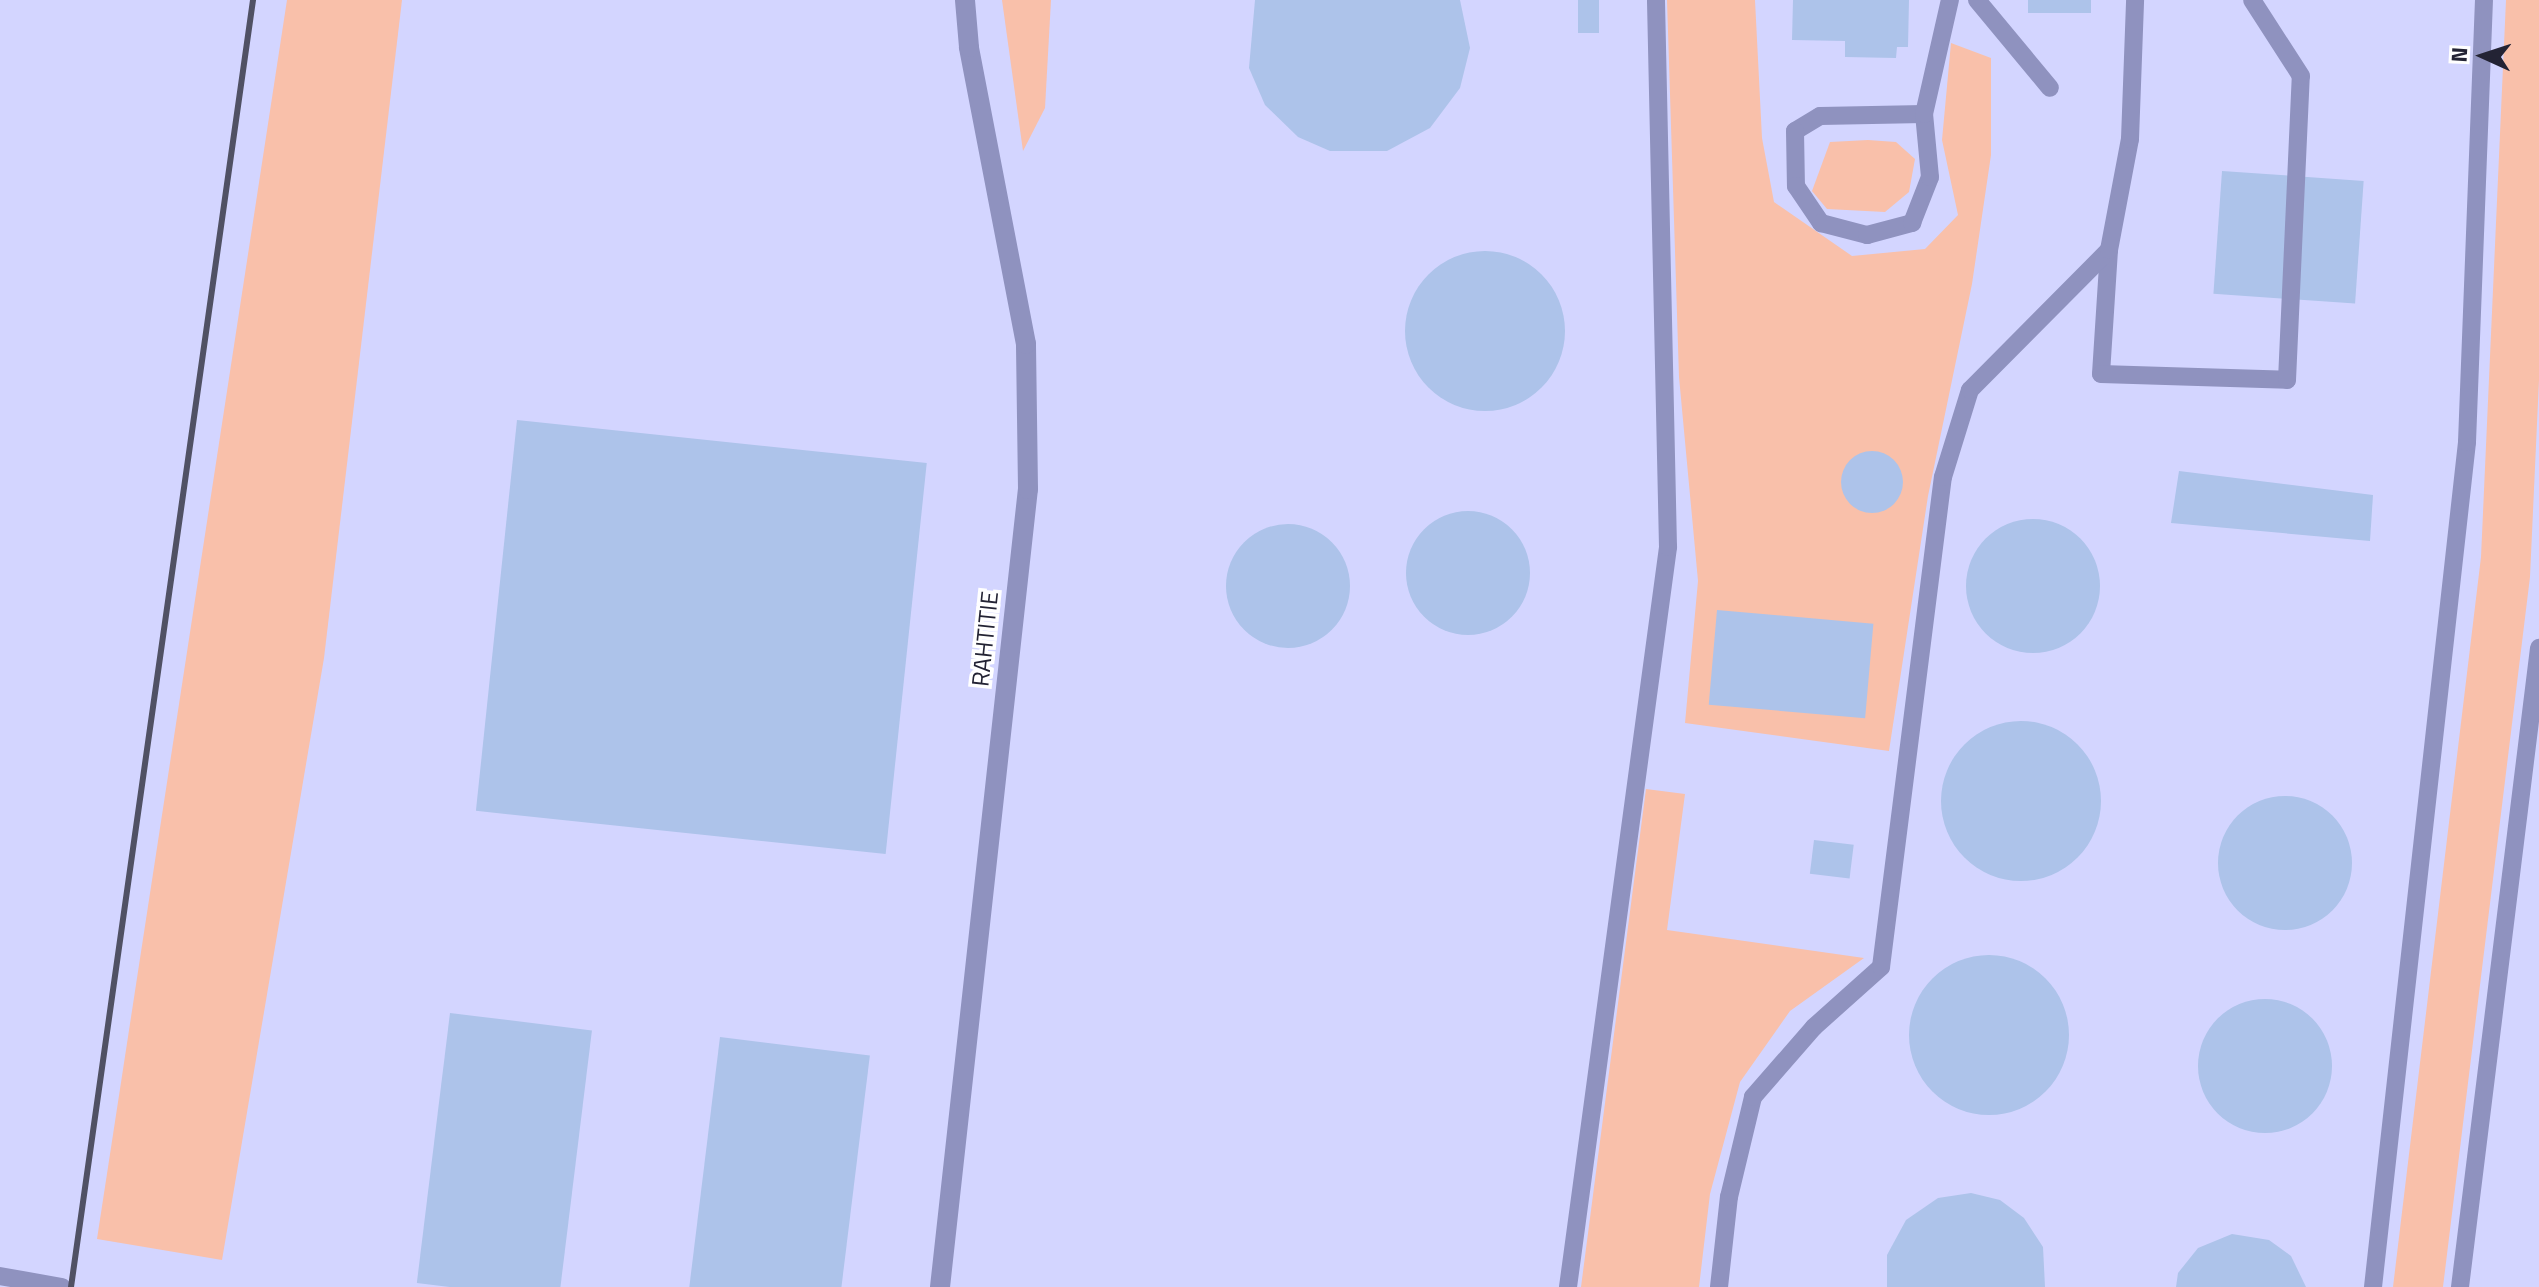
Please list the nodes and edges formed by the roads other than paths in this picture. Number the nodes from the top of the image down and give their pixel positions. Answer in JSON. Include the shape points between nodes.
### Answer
{"nodes":[{"id":1,"x":965,"y":0,"type":"edge"},
{"id":2,"x":1656,"y":0,"type":"edge"},
{"id":3,"x":1950,"y":0,"type":"edge"},
{"id":4,"x":1977,"y":0,"type":"edge"},
{"id":5,"x":2135,"y":0,"type":"edge"},
{"id":6,"x":2252,"y":0,"type":"edge"},
{"id":7,"x":2484,"y":0,"type":"edge"},
{"id":8,"x":2050,"y":88,"type":"dead end"},
{"id":9,"x":1924,"y":114,"type":"junction"},
{"id":10,"x":2109,"y":250,"type":"junction"},
{"id":11,"x":2539,"y":648,"type":"edge"},
{"id":12,"x":0,"y":1276,"type":"edge"},
{"id":13,"x":62,"y":1287,"type":"edge"},
{"id":14,"x":940,"y":1287,"type":"edge"},
{"id":15,"x":1568,"y":1287,"type":"edge"},
{"id":16,"x":1719,"y":1287,"type":"edge"},
{"id":17,"x":2373,"y":1287,"type":"edge"},
{"id":18,"x":2460,"y":1287,"type":"edge"}],
"edges":[{"from":1,"to":14,"type":"street","name":"RAHTITIE","via":[[969,47],[1026,344],[1028,489]]},
{"from":2,"to":15,"type":"lane","via":[[1668,547]]},
{"from":3,"to":9,"type":"lane"},
{"from":4,"to":8,"type":"lane"},
{"from":5,"to":10,"type":"lane","via":[[2130,139]]},
{"from":6,"to":10,"type":"lane","via":[[2301,76],[2287,380],[2101,374]]},
{"from":7,"to":17,"type":"lane","via":[[2467,442]]},
{"from":9,"to":9,"type":"lane","via":[[1930,177],[1912,223],[1867,235],[1821,223],[1796,186],[1795,131],[1820,116]]},
{"from":10,"to":16,"type":"lane","via":[[1970,390],[1943,477],[1881,967],[1814,1027],[1753,1097],[1729,1197]]},
{"from":11,"to":18,"type":"lane"},
{"from":12,"to":13,"type":"lane"}]}
